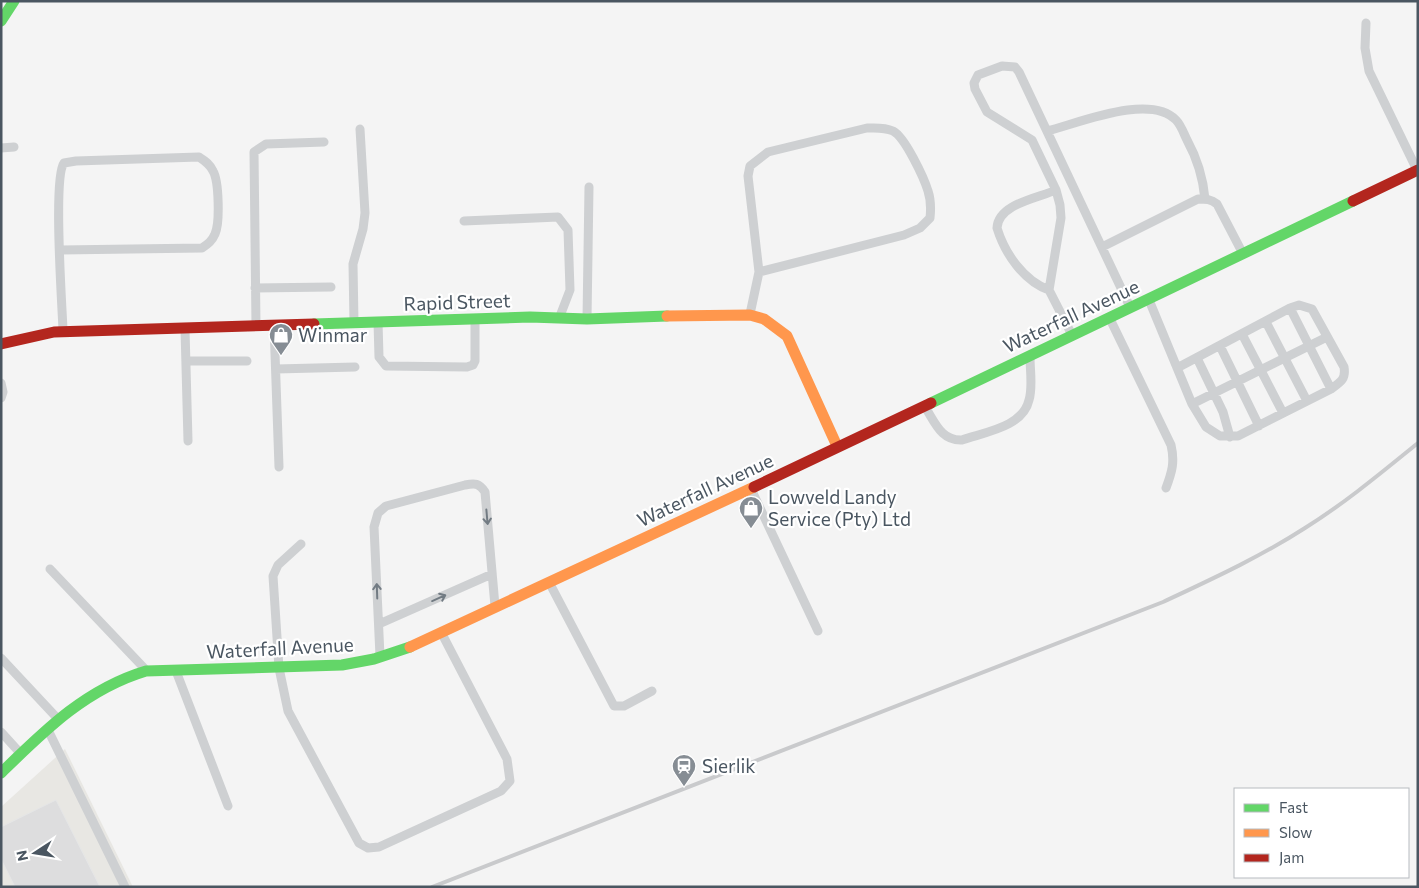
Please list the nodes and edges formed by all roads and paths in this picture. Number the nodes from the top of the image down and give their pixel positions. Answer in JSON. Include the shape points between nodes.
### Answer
{"nodes":[{"id":1,"x":14,"y":1,"type":"edge"},
{"id":2,"x":1,"y":20,"type":"edge"},
{"id":3,"x":1366,"y":23,"type":"dead end"},
{"id":4,"x":360,"y":129,"type":"dead end"},
{"id":5,"x":1047,"y":131,"type":"junction"},
{"id":6,"x":324,"y":142,"type":"dead end"},
{"id":7,"x":1,"y":148,"type":"edge"},
{"id":8,"x":14,"y":148,"type":"dead end"},
{"id":9,"x":1418,"y":171,"type":"edge"},
{"id":10,"x":589,"y":186,"type":"dead end"},
{"id":11,"x":1056,"y":190,"type":"junction"},
{"id":12,"x":1206,"y":199,"type":"junction"},
{"id":13,"x":464,"y":221,"type":"dead end"},
{"id":14,"x":1102,"y":247,"type":"junction"},
{"id":15,"x":61,"y":250,"type":"junction"},
{"id":16,"x":1243,"y":253,"type":"junction"},
{"id":17,"x":759,"y":272,"type":"junction"},
{"id":18,"x":331,"y":287,"type":"dead end"},
{"id":19,"x":255,"y":288,"type":"junction"},
{"id":20,"x":1050,"y":290,"type":"junction"},
{"id":21,"x":1148,"y":298,"type":"junction"},
{"id":22,"x":1130,"y":307,"type":"junction"},
{"id":23,"x":1290,"y":308,"type":"junction"},
{"id":24,"x":750,"y":315,"type":"junction"},
{"id":25,"x":1109,"y":317,"type":"junction"},
{"id":26,"x":559,"y":318,"type":"junction"},
{"id":27,"x":475,"y":319,"type":"junction"},
{"id":28,"x":587,"y":319,"type":"junction"},
{"id":29,"x":378,"y":322,"type":"junction"},
{"id":30,"x":1266,"y":322,"type":"junction"},
{"id":31,"x":354,"y":323,"type":"junction"},
{"id":32,"x":274,"y":325,"type":"junction"},
{"id":33,"x":256,"y":326,"type":"junction"},
{"id":34,"x":185,"y":328,"type":"junction"},
{"id":35,"x":63,"y":331,"type":"junction"},
{"id":36,"x":1242,"y":334,"type":"junction"},
{"id":37,"x":1072,"y":335,"type":"junction"},
{"id":38,"x":1327,"y":337,"type":"junction"},
{"id":39,"x":1,"y":344,"type":"edge"},
{"id":40,"x":1220,"y":346,"type":"junction"},
{"id":41,"x":1309,"y":346,"type":"junction"},
{"id":42,"x":1030,"y":355,"type":"junction"},
{"id":43,"x":1197,"y":358,"type":"junction"},
{"id":44,"x":1285,"y":358,"type":"junction"},
{"id":45,"x":246,"y":360,"type":"dead end"},
{"id":46,"x":186,"y":361,"type":"junction"},
{"id":47,"x":355,"y":367,"type":"dead end"},
{"id":48,"x":1177,"y":368,"type":"junction"},
{"id":49,"x":276,"y":369,"type":"junction"},
{"id":50,"x":1261,"y":370,"type":"junction"},
{"id":51,"x":1237,"y":382,"type":"junction"},
{"id":52,"x":1,"y":383,"type":"edge"},
{"id":53,"x":1332,"y":389,"type":"junction"},
{"id":54,"x":1214,"y":393,"type":"junction"},
{"id":55,"x":1,"y":398,"type":"edge"},
{"id":56,"x":1307,"y":401,"type":"junction"},
{"id":57,"x":1192,"y":404,"type":"junction"},
{"id":58,"x":924,"y":405,"type":"junction"},
{"id":59,"x":1283,"y":414,"type":"junction"},
{"id":60,"x":1259,"y":426,"type":"junction"},
{"id":61,"x":1230,"y":437,"type":"junction"},
{"id":62,"x":188,"y":441,"type":"dead end"},
{"id":63,"x":837,"y":446,"type":"junction"},
{"id":64,"x":279,"y":467,"type":"dead end"},
{"id":65,"x":1166,"y":488,"type":"dead end"},
{"id":66,"x":751,"y":489,"type":"junction"},
{"id":67,"x":301,"y":544,"type":"dead end"},
{"id":68,"x":50,"y":569,"type":"dead end"},
{"id":69,"x":492,"y":574,"type":"junction"},
{"id":70,"x":549,"y":581,"type":"junction"},
{"id":71,"x":495,"y":607,"type":"junction"},
{"id":72,"x":379,"y":624,"type":"junction"},
{"id":73,"x":818,"y":631,"type":"dead end"},
{"id":74,"x":441,"y":632,"type":"junction"},
{"id":75,"x":380,"y":657,"type":"junction"},
{"id":76,"x":1,"y":658,"type":"edge"},
{"id":77,"x":279,"y":668,"type":"junction"},
{"id":78,"x":176,"y":670,"type":"junction"},
{"id":79,"x":146,"y":671,"type":"junction"},
{"id":80,"x":652,"y":691,"type":"dead end"},
{"id":81,"x":58,"y":719,"type":"junction"},
{"id":82,"x":48,"y":729,"type":"junction"},
{"id":83,"x":1,"y":732,"type":"edge"},
{"id":84,"x":21,"y":754,"type":"junction"},
{"id":85,"x":1,"y":773,"type":"edge"},
{"id":86,"x":228,"y":806,"type":"dead end"},
{"id":87,"x":125,"y":887,"type":"edge"}],
"edges":[{"from":1,"to":2,"type":"street"},
{"from":3,"to":9,"type":"lane","via":[[1365,48],[1369,71]]},
{"from":4,"to":31,"type":"lane","via":[[365,214],[364,229],[353,264]]},
{"from":5,"to":11,"type":"lane","via":[[1015,67],[1002,66],[978,75],[975,89],[987,112],[1032,140]]},
{"from":5,"to":12,"type":"lane","via":[[1133,108],[1159,110],[1176,120],[1195,155]]},
{"from":5,"to":14,"type":"lane"},
{"from":6,"to":19,"type":"lane","via":[[266,144],[254,152]]},
{"from":7,"to":8,"type":"lane"},
{"from":9,"to":16,"type":"street","name":"Waterfall Avenue"},
{"from":10,"to":28,"type":"lane"},
{"from":11,"to":20,"type":"lane","via":[[1061,218]]},
{"from":11,"to":20,"type":"lane","via":[[1005,211],[998,221],[999,234],[1017,267],[1037,286]]},
{"from":12,"to":14,"type":"lane","via":[[1198,199]]},
{"from":12,"to":16,"type":"lane","via":[[1217,204]]},
{"from":13,"to":26,"type":"lane","via":[[558,217],[568,230],[570,290]]},
{"from":14,"to":22,"type":"lane"},
{"from":15,"to":15,"type":"lane","via":[[202,248],[212,241],[218,225],[214,171],[199,157],[64,163],[60,168],[59,184]]},
{"from":15,"to":35,"type":"lane"},
{"from":16,"to":21,"type":"street","name":"Waterfall Avenue"},
{"from":17,"to":17,"type":"lane","via":[[748,176],[750,166],[757,159],[768,152],[867,128],[881,127],[895,132],[904,141],[928,190],[931,205],[930,218],[920,228],[904,235]]},
{"from":17,"to":24,"type":"lane"},
{"from":18,"to":19,"type":"lane"},
{"from":19,"to":33,"type":"lane"},
{"from":20,"to":37,"type":"lane"},
{"from":21,"to":22,"type":"street","name":"Waterfall Avenue"},
{"from":21,"to":48,"type":"lane"},
{"from":22,"to":25,"type":"street","name":"Waterfall Avenue"},
{"from":23,"to":30,"type":"lane"},
{"from":23,"to":38,"type":"lane","via":[[1299,306],[1312,310]]},
{"from":23,"to":41,"type":"lane"},
{"from":24,"to":28,"type":"street","name":"Rapid Street"},
{"from":24,"to":63,"type":"street","name":"Rapid Street","via":[[764,318],[787,336]]},
{"from":25,"to":37,"type":"street","name":"Waterfall Avenue"},
{"from":25,"to":65,"type":"lane","via":[[1171,445],[1173,468]]},
{"from":26,"to":27,"type":"street","name":"Rapid Street"},
{"from":26,"to":28,"type":"street","name":"Rapid Street"},
{"from":27,"to":29,"type":"street","name":"Rapid Street"},
{"from":27,"to":29,"type":"lane","via":[[475,361],[467,367],[386,366],[379,357]]},
{"from":29,"to":31,"type":"street","name":"Rapid Street"},
{"from":30,"to":36,"type":"lane"},
{"from":30,"to":44,"type":"lane"},
{"from":31,"to":32,"type":"street","name":"Rapid Street"},
{"from":32,"to":33,"type":"street","name":"Rapid Street"},
{"from":32,"to":49,"type":"lane"},
{"from":33,"to":34,"type":"street","name":"Rapid Street"},
{"from":34,"to":35,"type":"street","name":"Rapid Street"},
{"from":34,"to":46,"type":"lane"},
{"from":35,"to":39,"type":"street","name":"Rapid Street","via":[[34,334]]},
{"from":36,"to":40,"type":"lane"},
{"from":36,"to":50,"type":"lane"},
{"from":37,"to":42,"type":"street","name":"Waterfall Avenue"},
{"from":38,"to":41,"type":"lane"},
{"from":38,"to":53,"type":"lane","via":[[1344,367],[1345,375]]},
{"from":40,"to":43,"type":"lane"},
{"from":40,"to":51,"type":"lane"},
{"from":41,"to":44,"type":"lane"},
{"from":41,"to":53,"type":"lane"},
{"from":42,"to":58,"type":"street","name":"Waterfall Avenue"},
{"from":42,"to":58,"type":"lane","via":[[1030,399],[1026,410],[1014,422],[954,440],[944,436]]},
{"from":43,"to":48,"type":"lane"},
{"from":43,"to":54,"type":"lane"},
{"from":44,"to":50,"type":"lane"},
{"from":44,"to":56,"type":"lane"},
{"from":45,"to":46,"type":"lane"},
{"from":46,"to":62,"type":"lane"},
{"from":47,"to":49,"type":"lane"},
{"from":48,"to":57,"type":"lane"},
{"from":49,"to":64,"type":"lane"},
{"from":50,"to":51,"type":"lane"},
{"from":50,"to":59,"type":"lane"},
{"from":51,"to":54,"type":"lane"},
{"from":51,"to":60,"type":"lane"},
{"from":52,"to":55,"type":"lane"},
{"from":53,"to":56,"type":"lane"},
{"from":54,"to":57,"type":"lane"},
{"from":54,"to":61,"type":"lane"},
{"from":56,"to":59,"type":"lane"},
{"from":57,"to":61,"type":"lane","via":[[1213,432]]},
{"from":58,"to":63,"type":"street","name":"Waterfall Avenue"},
{"from":59,"to":60,"type":"lane"},
{"from":60,"to":61,"type":"lane"},
{"from":63,"to":66,"type":"street","name":"Waterfall Avenue"},
{"from":66,"to":70,"type":"street","name":"Waterfall Avenue"},
{"from":66,"to":73,"type":"lane"},
{"from":67,"to":77,"type":"lane","via":[[283,559],[273,574]]},
{"from":68,"to":79,"type":"lane"},
{"from":69,"to":71,"type":"lane"},
{"from":72,"to":69,"type":"lane","one_way":true},
{"from":72,"to":69,"type":"lane","one_way":true,"via":[[374,527],[378,513],[386,506],[465,485],[481,486],[485,492]]},
{"from":70,"to":71,"type":"street","name":"Waterfall Avenue"},
{"from":70,"to":80,"type":"lane","via":[[614,706],[624,706]]},
{"from":71,"to":74,"type":"street","name":"Waterfall Avenue"},
{"from":72,"to":75,"type":"lane"},
{"from":74,"to":75,"type":"street","name":"Waterfall Avenue"},
{"from":74,"to":77,"type":"lane","via":[[507,760],[510,781],[502,791],[372,848],[358,843],[294,724],[284,699]]},
{"from":75,"to":77,"type":"street","name":"Waterfall Avenue","via":[[342,665]]},
{"from":76,"to":81,"type":"lane"},
{"from":77,"to":78,"type":"street","name":"Waterfall Avenue"},
{"from":78,"to":79,"type":"street","name":"Waterfall Avenue"},
{"from":78,"to":86,"type":"lane"},
{"from":79,"to":81,"type":"street","name":"Waterfall Avenue","via":[[101,686]]},
{"from":81,"to":82,"type":"street","name":"Waterfall Avenue"},
{"from":82,"to":84,"type":"street","name":"Waterfall Avenue"},
{"from":82,"to":87,"type":"lane"},
{"from":83,"to":84,"type":"lane"},
{"from":84,"to":85,"type":"street","name":"Waterfall Avenue"}]}
